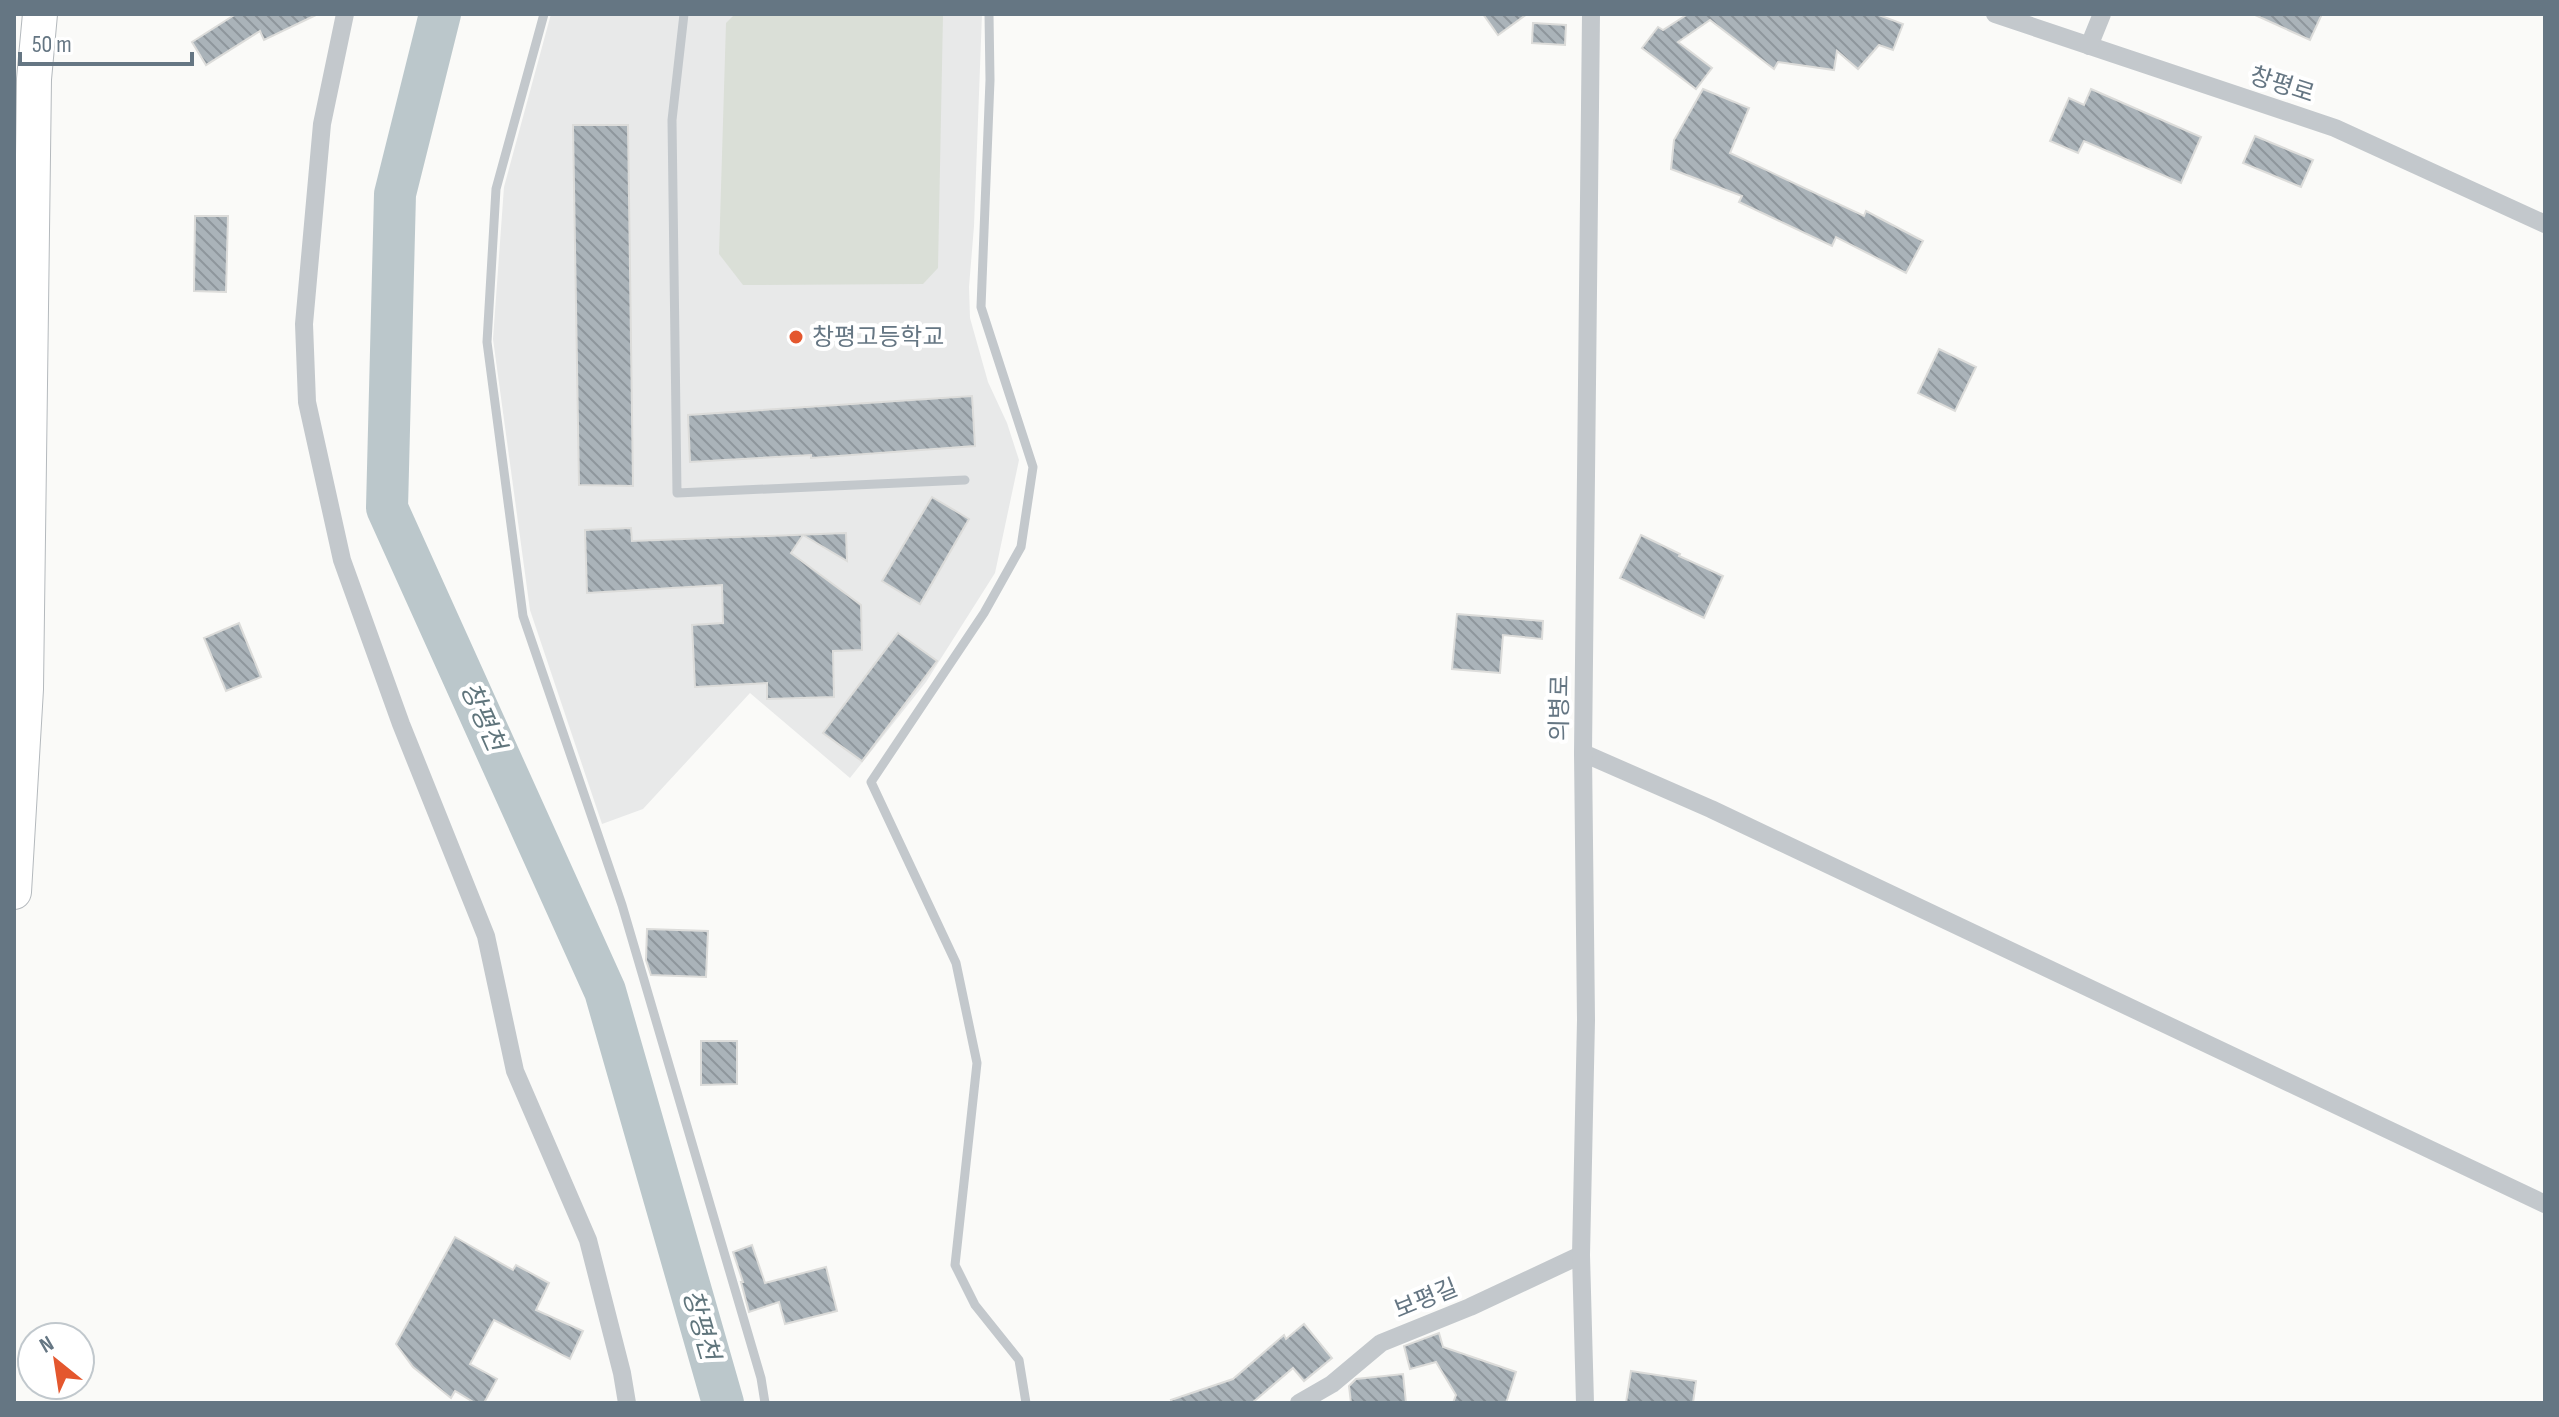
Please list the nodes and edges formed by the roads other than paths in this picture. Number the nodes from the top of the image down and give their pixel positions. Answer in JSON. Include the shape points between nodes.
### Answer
{"nodes":[{"id":1,"x":40,"y":14,"type":"edge"},
{"id":2,"x":345,"y":14,"type":"edge"},
{"id":3,"x":544,"y":14,"type":"edge"},
{"id":4,"x":684,"y":14,"type":"edge"},
{"id":5,"x":989,"y":14,"type":"edge"},
{"id":6,"x":1591,"y":14,"type":"edge"},
{"id":7,"x":1995,"y":14,"type":"edge"},
{"id":8,"x":2102,"y":14,"type":"edge"},
{"id":9,"x":2089,"y":46,"type":"junction"},
{"id":10,"x":2545,"y":224,"type":"edge"},
{"id":11,"x":965,"y":480,"type":"dead end"},
{"id":12,"x":1583,"y":753,"type":"junction"},
{"id":13,"x":14,"y":892,"type":"edge"},
{"id":14,"x":2545,"y":1204,"type":"edge"},
{"id":15,"x":1581,"y":1255,"type":"junction"},
{"id":16,"x":627,"y":1403,"type":"edge"},
{"id":17,"x":765,"y":1403,"type":"edge"},
{"id":18,"x":1026,"y":1403,"type":"edge"},
{"id":19,"x":1299,"y":1403,"type":"edge"},
{"id":20,"x":1585,"y":1403,"type":"edge"}],
"edges":[{"from":1,"to":13,"type":"highway","via":[[34,79],[26,689]]},
{"from":2,"to":16,"type":"street","via":[[322,124],[304,324],[307,402],[342,560],[486,936],[515,1071],[588,1240]]},
{"from":3,"to":17,"type":"lane","via":[[496,189],[487,342],[523,616],[622,905]]},
{"from":4,"to":11,"type":"lane","via":[[672,120],[677,493]]},
{"from":5,"to":18,"type":"lane","via":[[981,307],[1033,467],[1021,547],[984,613],[871,782],[956,963],[977,1063],[955,1265],[975,1305],[1019,1360]]},
{"from":6,"to":12,"type":"street","name":"의병로"},
{"from":7,"to":9,"type":"street","name":"창평로"},
{"from":8,"to":9,"type":"street"},
{"from":9,"to":10,"type":"street","name":"창평로","via":[[2335,128]]},
{"from":12,"to":14,"type":"street"},
{"from":12,"to":15,"type":"street","name":"의병로","via":[[1586,1020]]},
{"from":15,"to":19,"type":"street","name":"보평길","via":[[1381,1343],[1332,1384]]},
{"from":15,"to":20,"type":"street","name":"의병로"}]}
